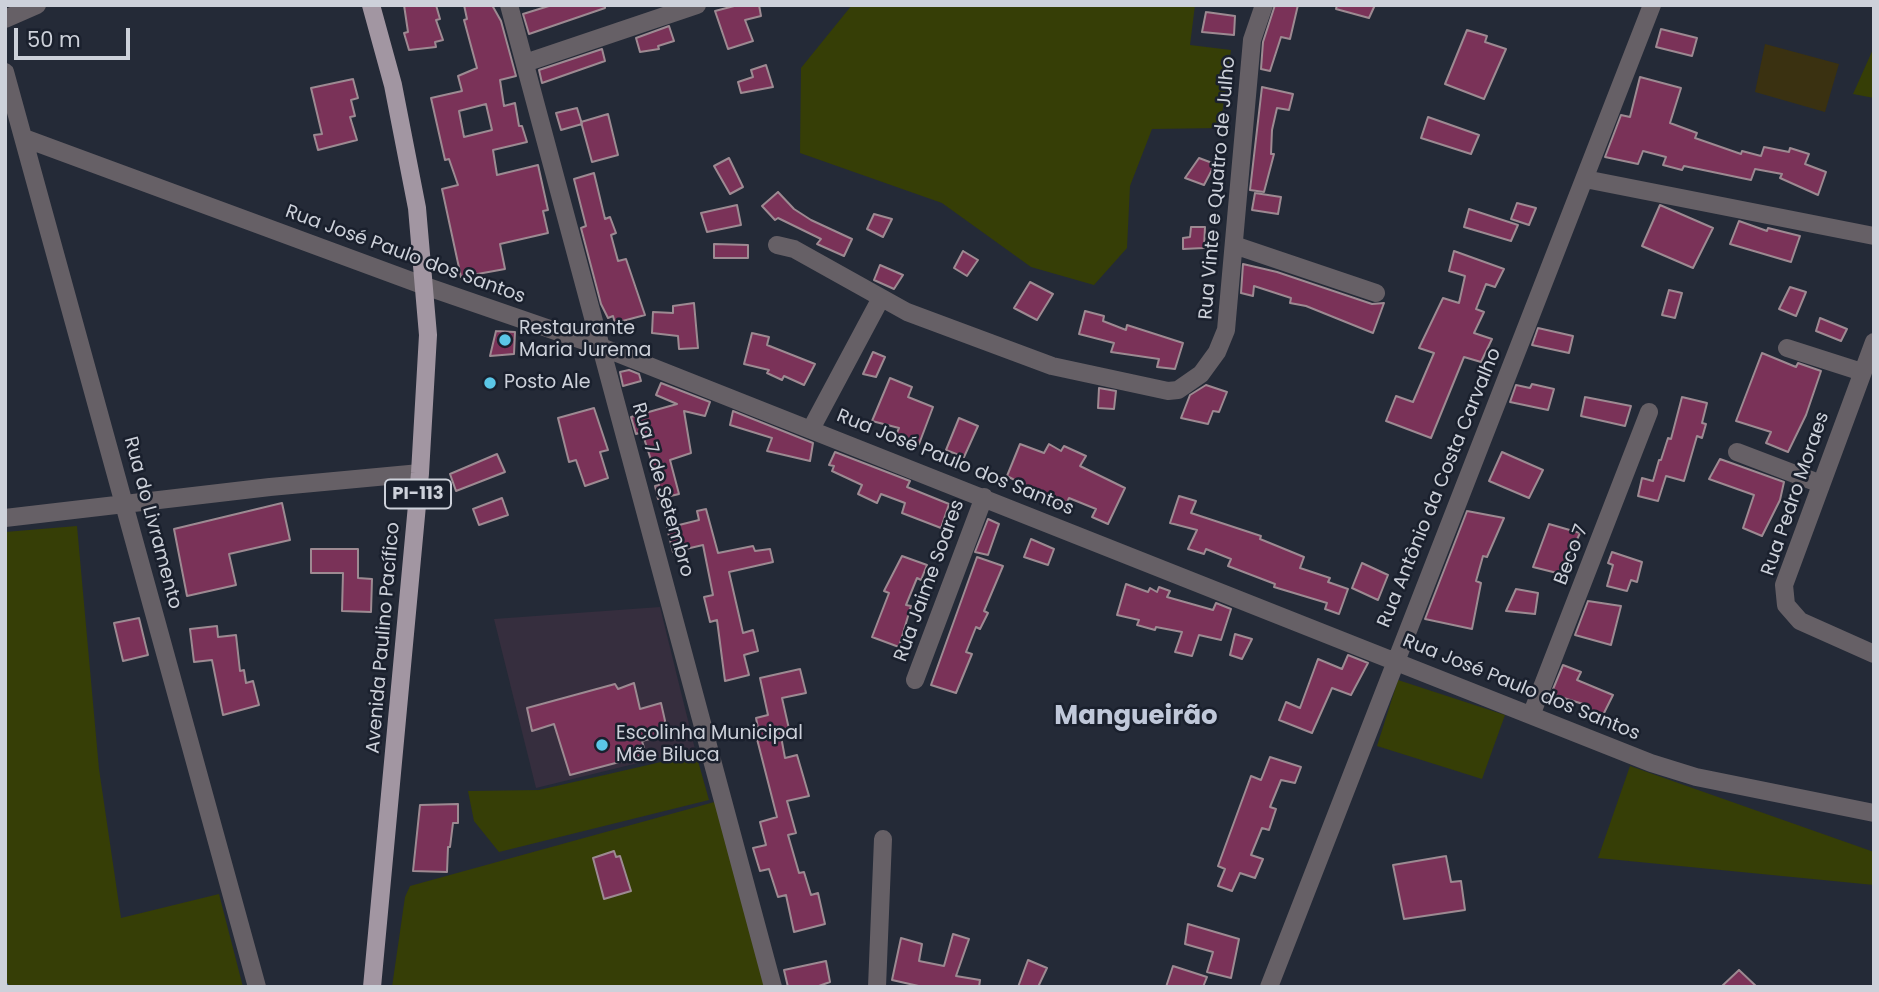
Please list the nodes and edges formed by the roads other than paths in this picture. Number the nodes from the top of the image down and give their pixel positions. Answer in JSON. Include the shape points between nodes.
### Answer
{"nodes":[{"id":1,"x":37,"y":5,"type":"edge"},
{"id":2,"x":371,"y":5,"type":"edge"},
{"id":3,"x":509,"y":5,"type":"edge"},
{"id":4,"x":697,"y":5,"type":"edge"},
{"id":5,"x":1264,"y":5,"type":"edge"},
{"id":6,"x":1652,"y":5,"type":"edge"},
{"id":7,"x":5,"y":19,"type":"edge"},
{"id":8,"x":525,"y":63,"type":"junction"},
{"id":9,"x":5,"y":72,"type":"edge"},
{"id":10,"x":24,"y":138,"type":"junction"},
{"id":11,"x":1585,"y":179,"type":"junction"},
{"id":12,"x":1874,"y":236,"type":"edge"},
{"id":13,"x":1234,"y":244,"type":"junction"},
{"id":14,"x":777,"y":245,"type":"dead end"},
{"id":15,"x":425,"y":286,"type":"junction"},
{"id":16,"x":1376,"y":293,"type":"dead end"},
{"id":17,"x":881,"y":298,"type":"junction"},
{"id":18,"x":1874,"y":342,"type":"edge"},
{"id":19,"x":599,"y":346,"type":"junction"},
{"id":20,"x":1787,"y":348,"type":"dead end"},
{"id":21,"x":1862,"y":372,"type":"junction"},
{"id":22,"x":1649,"y":412,"type":"dead end"},
{"id":23,"x":811,"y":429,"type":"junction"},
{"id":24,"x":1737,"y":452,"type":"dead end"},
{"id":25,"x":420,"y":473,"type":"junction"},
{"id":26,"x":1821,"y":484,"type":"junction"},
{"id":27,"x":984,"y":497,"type":"junction"},
{"id":28,"x":125,"y":505,"type":"junction"},
{"id":29,"x":5,"y":518,"type":"edge"},
{"id":30,"x":1874,"y":654,"type":"edge"},
{"id":31,"x":1395,"y":660,"type":"junction"},
{"id":32,"x":915,"y":680,"type":"dead end"},
{"id":33,"x":1532,"y":713,"type":"junction"},
{"id":34,"x":1874,"y":813,"type":"edge"},
{"id":35,"x":883,"y":839,"type":"dead end"},
{"id":36,"x":257,"y":987,"type":"edge"},
{"id":37,"x":372,"y":987,"type":"edge"},
{"id":38,"x":773,"y":987,"type":"edge"},
{"id":39,"x":877,"y":987,"type":"edge"},
{"id":40,"x":1269,"y":987,"type":"edge"}],
"edges":[{"from":1,"to":7,"type":"street"},
{"from":2,"to":15,"type":"main road","name":"Avenida Paulino Pacífico","number":"PI-113","via":[[409,167]]},
{"from":3,"to":8,"type":"street","name":"Rua 7 de Setembro"},
{"from":4,"to":8,"type":"street"},
{"from":5,"to":13,"type":"street","name":"Rua Vinte e Quatro de Julho","via":[[1252,40]]},
{"from":6,"to":11,"type":"street","name":"Rua Antônio da Costa Carvalho"},
{"from":8,"to":19,"type":"street","name":"Rua 7 de Setembro"},
{"from":9,"to":10,"type":"street","name":"Rua do Livramento"},
{"from":10,"to":15,"type":"street","name":"Rua José Paulo dos Santos"},
{"from":10,"to":28,"type":"street","name":"Rua do Livramento"},
{"from":11,"to":12,"type":"street"},
{"from":11,"to":31,"type":"street","name":"Rua Antônio da Costa Carvalho"},
{"from":13,"to":16,"type":"street"},
{"from":13,"to":17,"type":"street","name":"Rua Vinte e Quatro de Julho","via":[[1226,330],[1201,374],[1178,390],[1052,366]]},
{"from":14,"to":17,"type":"street","name":"Rua Vinte e Quatro de Julho","via":[[794,249]]},
{"from":15,"to":19,"type":"street","name":"Rua José Paulo dos Santos"},
{"from":15,"to":25,"type":"main road","name":"Avenida Paulino Pacífico","number":"PI-113","via":[[428,335]]},
{"from":17,"to":23,"type":"street"},
{"from":18,"to":21,"type":"street","name":"Rua Pedro Moraes"},
{"from":19,"to":23,"type":"street","name":"Rua José Paulo dos Santos"},
{"from":19,"to":38,"type":"street","name":"Rua 7 de Setembro"},
{"from":20,"to":21,"type":"street"},
{"from":21,"to":26,"type":"street","name":"Rua Pedro Moraes"},
{"from":22,"to":33,"type":"street","name":"Beco 7"},
{"from":23,"to":27,"type":"street","name":"Rua José Paulo dos Santos"},
{"from":24,"to":26,"type":"street"},
{"from":25,"to":28,"type":"street"},
{"from":25,"to":37,"type":"main road","name":"Avenida Paulino Pacífico","number":"PI-113"},
{"from":26,"to":30,"type":"street","name":"Rua Pedro Moraes","via":[[1784,585],[1786,605],[1800,621]]},
{"from":27,"to":31,"type":"street","name":"Rua José Paulo dos Santos"},
{"from":27,"to":32,"type":"street","name":"Rua Jaime Soares"},
{"from":28,"to":29,"type":"street"},
{"from":28,"to":36,"type":"street","name":"Rua do Livramento"},
{"from":31,"to":33,"type":"street","name":"Rua José Paulo dos Santos"},
{"from":31,"to":40,"type":"street","name":"Rua Antônio da Costa Carvalho"},
{"from":33,"to":34,"type":"street","name":"Rua José Paulo dos Santos","via":[[1696,777]]},
{"from":35,"to":39,"type":"street"}]}
